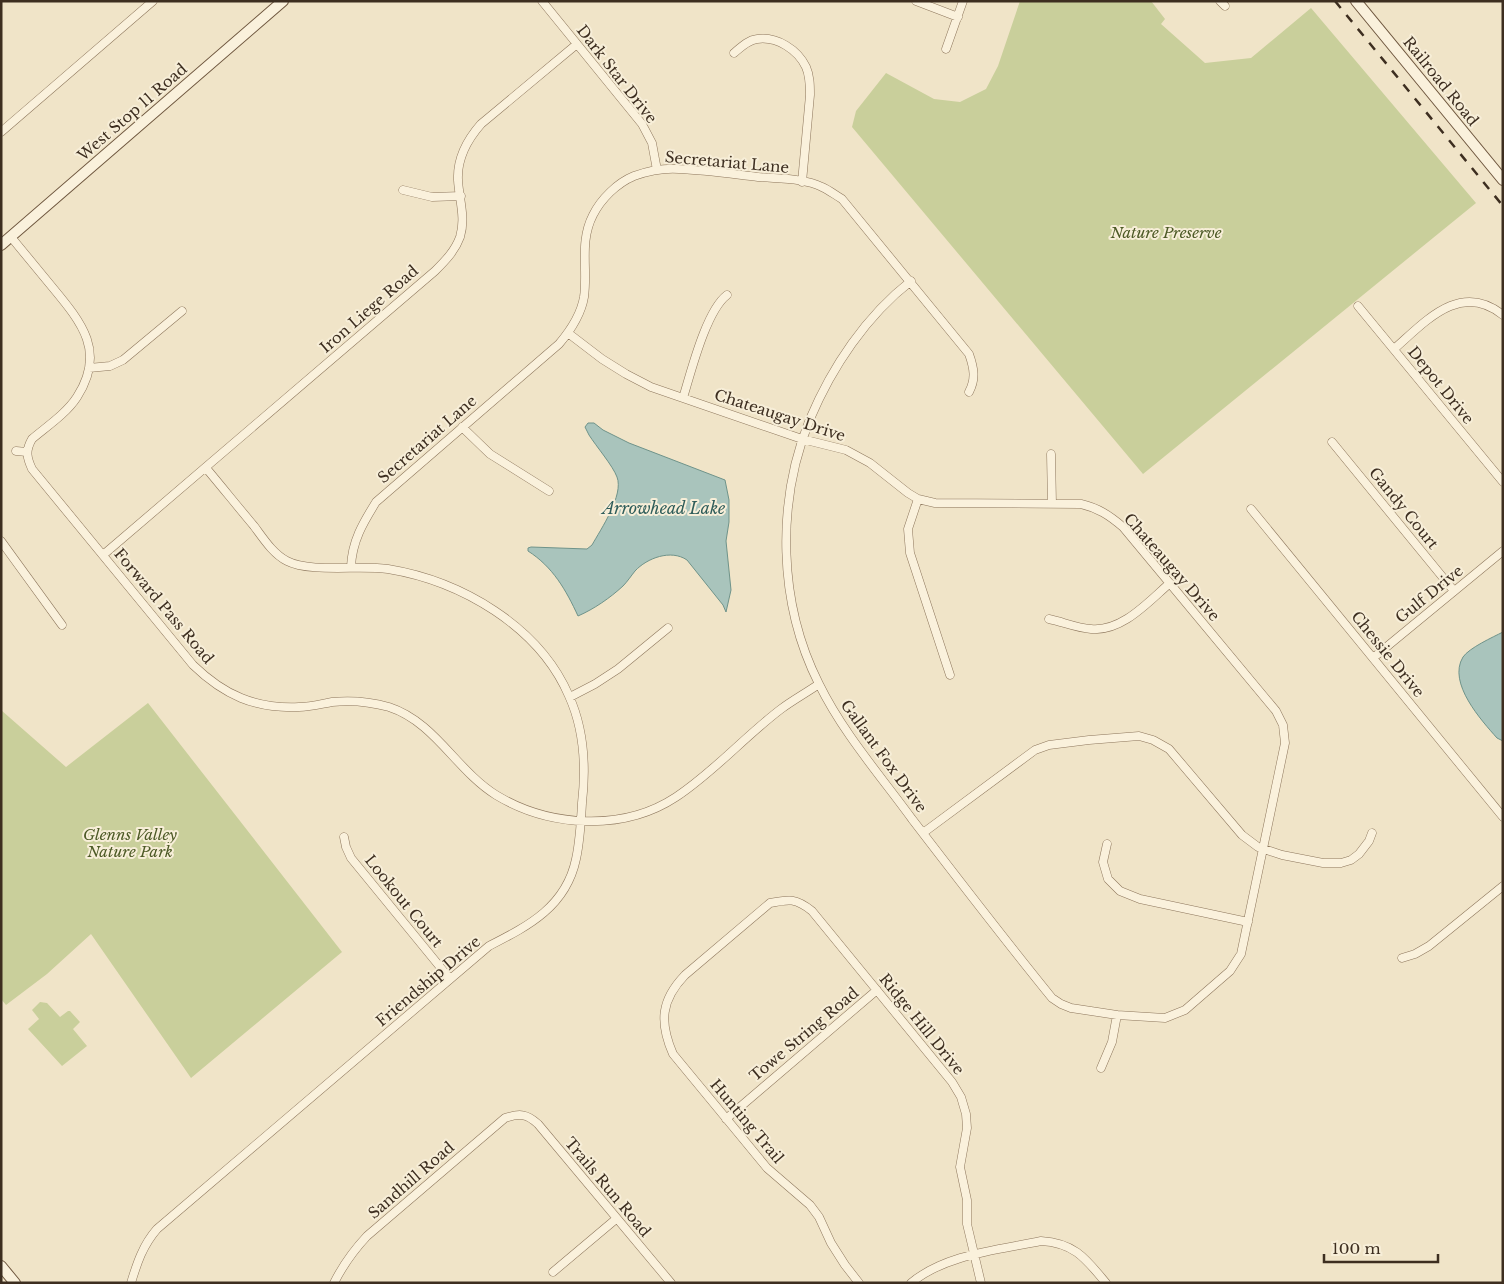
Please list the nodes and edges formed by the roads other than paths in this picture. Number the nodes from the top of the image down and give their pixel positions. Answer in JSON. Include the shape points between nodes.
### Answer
{"nodes":[{"id":1,"x":153,"y":1,"type":"edge"},
{"id":2,"x":283,"y":1,"type":"edge"},
{"id":3,"x":542,"y":1,"type":"edge"},
{"id":4,"x":916,"y":1,"type":"edge"},
{"id":5,"x":963,"y":1,"type":"edge"},
{"id":6,"x":1356,"y":1,"type":"edge"},
{"id":7,"x":958,"y":17,"type":"junction"},
{"id":8,"x":577,"y":44,"type":"junction"},
{"id":9,"x":946,"y":49,"type":"dead end"},
{"id":10,"x":734,"y":53,"type":"dead end"},
{"id":11,"x":1,"y":132,"type":"edge"},
{"id":12,"x":657,"y":170,"type":"junction"},
{"id":13,"x":1503,"y":180,"type":"edge"},
{"id":14,"x":802,"y":182,"type":"junction"},
{"id":15,"x":403,"y":190,"type":"dead end"},
{"id":16,"x":460,"y":196,"type":"junction"},
{"id":17,"x":11,"y":237,"type":"junction"},
{"id":18,"x":1,"y":245,"type":"edge"},
{"id":19,"x":911,"y":281,"type":"junction"},
{"id":20,"x":727,"y":295,"type":"dead end"},
{"id":21,"x":1358,"y":306,"type":"dead end"},
{"id":22,"x":182,"y":311,"type":"dead end"},
{"id":23,"x":1503,"y":315,"type":"edge"},
{"id":24,"x":568,"y":333,"type":"junction"},
{"id":25,"x":1394,"y":349,"type":"junction"},
{"id":26,"x":89,"y":368,"type":"junction"},
{"id":27,"x":969,"y":392,"type":"dead end"},
{"id":28,"x":683,"y":398,"type":"junction"},
{"id":29,"x":462,"y":427,"type":"junction"},
{"id":30,"x":802,"y":439,"type":"junction"},
{"id":31,"x":1332,"y":442,"type":"dead end"},
{"id":32,"x":16,"y":451,"type":"dead end"},
{"id":33,"x":27,"y":452,"type":"junction"},
{"id":34,"x":1051,"y":454,"type":"dead end"},
{"id":35,"x":206,"y":468,"type":"junction"},
{"id":36,"x":1503,"y":482,"type":"edge"},
{"id":37,"x":550,"y":490,"type":"dead end"},
{"id":38,"x":918,"y":499,"type":"junction"},
{"id":39,"x":1052,"y":504,"type":"junction"},
{"id":40,"x":1251,"y":509,"type":"dead end"},
{"id":41,"x":1,"y":541,"type":"edge"},
{"id":42,"x":1503,"y":551,"type":"edge"},
{"id":43,"x":103,"y":555,"type":"junction"},
{"id":44,"x":351,"y":567,"type":"junction"},
{"id":45,"x":1170,"y":583,"type":"junction"},
{"id":46,"x":1454,"y":591,"type":"junction"},
{"id":47,"x":1049,"y":619,"type":"dead end"},
{"id":48,"x":62,"y":625,"type":"dead end"},
{"id":49,"x":668,"y":628,"type":"dead end"},
{"id":50,"x":1373,"y":658,"type":"junction"},
{"id":51,"x":950,"y":675,"type":"dead end"},
{"id":52,"x":819,"y":684,"type":"junction"},
{"id":53,"x":570,"y":697,"type":"junction"},
{"id":54,"x":1503,"y":817,"type":"edge"},
{"id":55,"x":581,"y":821,"type":"junction"},
{"id":56,"x":923,"y":833,"type":"junction"},
{"id":57,"x":1372,"y":833,"type":"dead end"},
{"id":58,"x":344,"y":837,"type":"dead end"},
{"id":59,"x":1107,"y":844,"type":"dead end"},
{"id":60,"x":1263,"y":849,"type":"junction"},
{"id":61,"x":1503,"y":886,"type":"edge"},
{"id":62,"x":1248,"y":922,"type":"junction"},
{"id":63,"x":1402,"y":958,"type":"dead end"},
{"id":64,"x":450,"y":979,"type":"junction"},
{"id":65,"x":877,"y":990,"type":"junction"},
{"id":66,"x":1116,"y":1015,"type":"junction"},
{"id":67,"x":664,"y":1016,"type":"joint"},
{"id":68,"x":1101,"y":1068,"type":"dead end"},
{"id":69,"x":520,"y":1114,"type":"joint"},
{"id":70,"x":726,"y":1119,"type":"junction"},
{"id":71,"x":616,"y":1219,"type":"junction"},
{"id":72,"x":974,"y":1255,"type":"junction"},
{"id":73,"x":1,"y":1266,"type":"edge"},
{"id":74,"x":552,"y":1272,"type":"dead end"},
{"id":75,"x":15,"y":1283,"type":"edge"},
{"id":76,"x":131,"y":1283,"type":"edge"},
{"id":77,"x":334,"y":1283,"type":"edge"},
{"id":78,"x":671,"y":1283,"type":"edge"},
{"id":79,"x":859,"y":1283,"type":"edge"},
{"id":80,"x":911,"y":1283,"type":"edge"},
{"id":81,"x":981,"y":1283,"type":"edge"},
{"id":82,"x":1106,"y":1283,"type":"edge"}],
"edges":[{"from":1,"to":11,"type":"street"},
{"from":2,"to":17,"type":"main road","name":"West Stop 11 Road"},
{"from":3,"to":8,"type":"street","name":"Dark Star Drive"},
{"from":4,"to":7,"type":"street"},
{"from":5,"to":7,"type":"street"},
{"from":6,"to":13,"type":"main road","name":"Railroad Road"},
{"from":7,"to":9,"type":"street"},
{"from":8,"to":12,"type":"street","name":"Dark Star Drive","via":[[642,124],[652,143]]},
{"from":8,"to":16,"type":"street","name":"Iron Liege Road","via":[[473,132],[459,165]]},
{"from":10,"to":14,"type":"street","via":[[757,39],[771,39],[787,46],[806,67],[810,95]]},
{"from":12,"to":14,"type":"street","name":"Secretariat Lane","via":[[678,169]]},
{"from":12,"to":24,"type":"street","name":"Secretariat Lane","via":[[633,177],[615,188],[593,215],[584,245],[584,296]]},
{"from":14,"to":19,"type":"street","name":"Secretariat Lane","via":[[822,187],[842,199]]},
{"from":15,"to":16,"type":"street","via":[[432,197]]},
{"from":16,"to":35,"type":"street","name":"Iron Liege Road","via":[[463,216],[460,237],[452,253]]},
{"from":17,"to":18,"type":"main road","name":"West Stop 11 Road"},
{"from":17,"to":26,"type":"street","via":[[76,316],[86,336]]},
{"from":19,"to":27,"type":"street","name":"Secretariat Lane","via":[[970,354],[974,374]]},
{"from":19,"to":30,"type":"street","name":"Gallant Fox Drive","via":[[885,305],[845,353],[821,392]]},
{"from":20,"to":28,"type":"street","via":[[709,318]]},
{"from":21,"to":25,"type":"street","name":"Depot Drive"},
{"from":22,"to":26,"type":"street","via":[[123,360],[110,366]]},
{"from":23,"to":25,"type":"street","via":[[1474,302],[1450,305]]},
{"from":24,"to":28,"type":"street","name":"Chateaugay Drive","via":[[626,374]]},
{"from":24,"to":29,"type":"street","name":"Secretariat Lane"},
{"from":25,"to":36,"type":"street","name":"Depot Drive"},
{"from":26,"to":33,"type":"street","via":[[76,398],[32,439]]},
{"from":28,"to":30,"type":"street","name":"Chateaugay Drive"},
{"from":29,"to":37,"type":"street","via":[[490,454]]},
{"from":29,"to":44,"type":"street","name":"Secretariat Lane","via":[[376,502],[354,542]]},
{"from":30,"to":38,"type":"street","name":"Chateaugay Drive","via":[[858,456]]},
{"from":30,"to":52,"type":"street","name":"Gallant Fox Drive","via":[[789,500],[787,563],[797,625]]},
{"from":31,"to":46,"type":"street","name":"Gandy Court"},
{"from":32,"to":33,"type":"street"},
{"from":33,"to":43,"type":"street","name":"Forward Pass Road","via":[[32,469]]},
{"from":34,"to":39,"type":"street"},
{"from":35,"to":43,"type":"street","name":"Iron Liege Road"},
{"from":35,"to":44,"type":"street","name":"Friendship Drive","via":[[286,561],[308,567]]},
{"from":38,"to":39,"type":"street","name":"Chateaugay Drive","via":[[935,503]]},
{"from":38,"to":51,"type":"street","via":[[908,529],[910,553]]},
{"from":39,"to":45,"type":"street","name":"Chateaugay Drive","via":[[1081,504],[1107,513],[1123,527]]},
{"from":40,"to":50,"type":"street","name":"Chessie Drive"},
{"from":41,"to":48,"type":"street"},
{"from":42,"to":46,"type":"street","name":"Gulf Drive"},
{"from":43,"to":55,"type":"street","name":"Forward Pass Road","via":[[194,665],[223,690],[272,707],[352,701],[390,708],[413,718],[427,729],[467,772],[495,794],[533,812]]},
{"from":44,"to":53,"type":"street","name":"Friendship Drive","via":[[418,575],[455,588],[483,603],[509,621],[540,650]]},
{"from":45,"to":47,"type":"street","via":[[1127,619],[1111,627],[1091,629]]},
{"from":45,"to":60,"type":"street","name":"Chateaugay Drive","via":[[1276,711],[1283,725],[1285,743]]},
{"from":46,"to":50,"type":"street","name":"Gulf Drive"},
{"from":49,"to":53,"type":"street","via":[[618,669]]},
{"from":50,"to":54,"type":"street","name":"Chessie Drive"},
{"from":52,"to":55,"type":"street","via":[[780,710],[675,798],[623,818]]},
{"from":52,"to":56,"type":"street","name":"Gallant Fox Drive","via":[[845,730]]},
{"from":53,"to":55,"type":"street","name":"Friendship Drive","via":[[578,720],[583,755]]},
{"from":55,"to":64,"type":"street","name":"Friendship Drive","via":[[576,860],[560,896],[546,912],[526,927],[489,946]]},
{"from":56,"to":60,"type":"street","via":[[1035,750],[1049,745],[1139,736],[1169,749],[1242,835]]},
{"from":56,"to":66,"type":"street","name":"Gallant Fox Drive","via":[[1052,998],[1071,1008]]},
{"from":57,"to":60,"type":"street","via":[[1359,854],[1341,863],[1323,863]]},
{"from":58,"to":64,"type":"street","name":"Lookout Court","via":[[351,858]]},
{"from":59,"to":62,"type":"street","via":[[1103,862],[1108,879],[1120,891],[1140,900]]},
{"from":60,"to":62,"type":"street","name":"Chateaugay Drive"},
{"from":61,"to":63,"type":"street","via":[[1429,946]]},
{"from":62,"to":66,"type":"street","name":"Chateaugay Drive","via":[[1241,954],[1230,971],[1185,1010],[1165,1018]]},
{"from":64,"to":76,"type":"street","name":"Friendship Drive","via":[[157,1229],[141,1252]]},
{"from":65,"to":67,"type":"street","name":"Ridge Hill Drive","via":[[812,911],[790,900],[770,903],[685,975],[669,995]]},
{"from":65,"to":70,"type":"street","name":"Towe String Road"},
{"from":65,"to":72,"type":"street","name":"Ridge Hill Drive","via":[[961,1097],[967,1128],[960,1167]]},
{"from":66,"to":68,"type":"street","via":[[1112,1042]]},
{"from":67,"to":70,"type":"street","name":"Hunting Trail","via":[[666,1038],[673,1054]]},
{"from":69,"to":71,"type":"street","name":"Trails Run Road","via":[[538,1124]]},
{"from":69,"to":77,"type":"street","name":"Sandhill Road","via":[[505,1118],[366,1236],[342,1266]]},
{"from":70,"to":79,"type":"street","name":"Hunting Trail","via":[[767,1168],[810,1205]]},
{"from":71,"to":74,"type":"street"},
{"from":71,"to":78,"type":"street","name":"Trails Run Road"},
{"from":72,"to":80,"type":"street","via":[[932,1269]]},
{"from":72,"to":81,"type":"street","name":"Ridge Hill Drive"},
{"from":72,"to":82,"type":"street","via":[[1041,1241],[1056,1242],[1079,1252]]},
{"from":73,"to":75,"type":"main road"}]}
